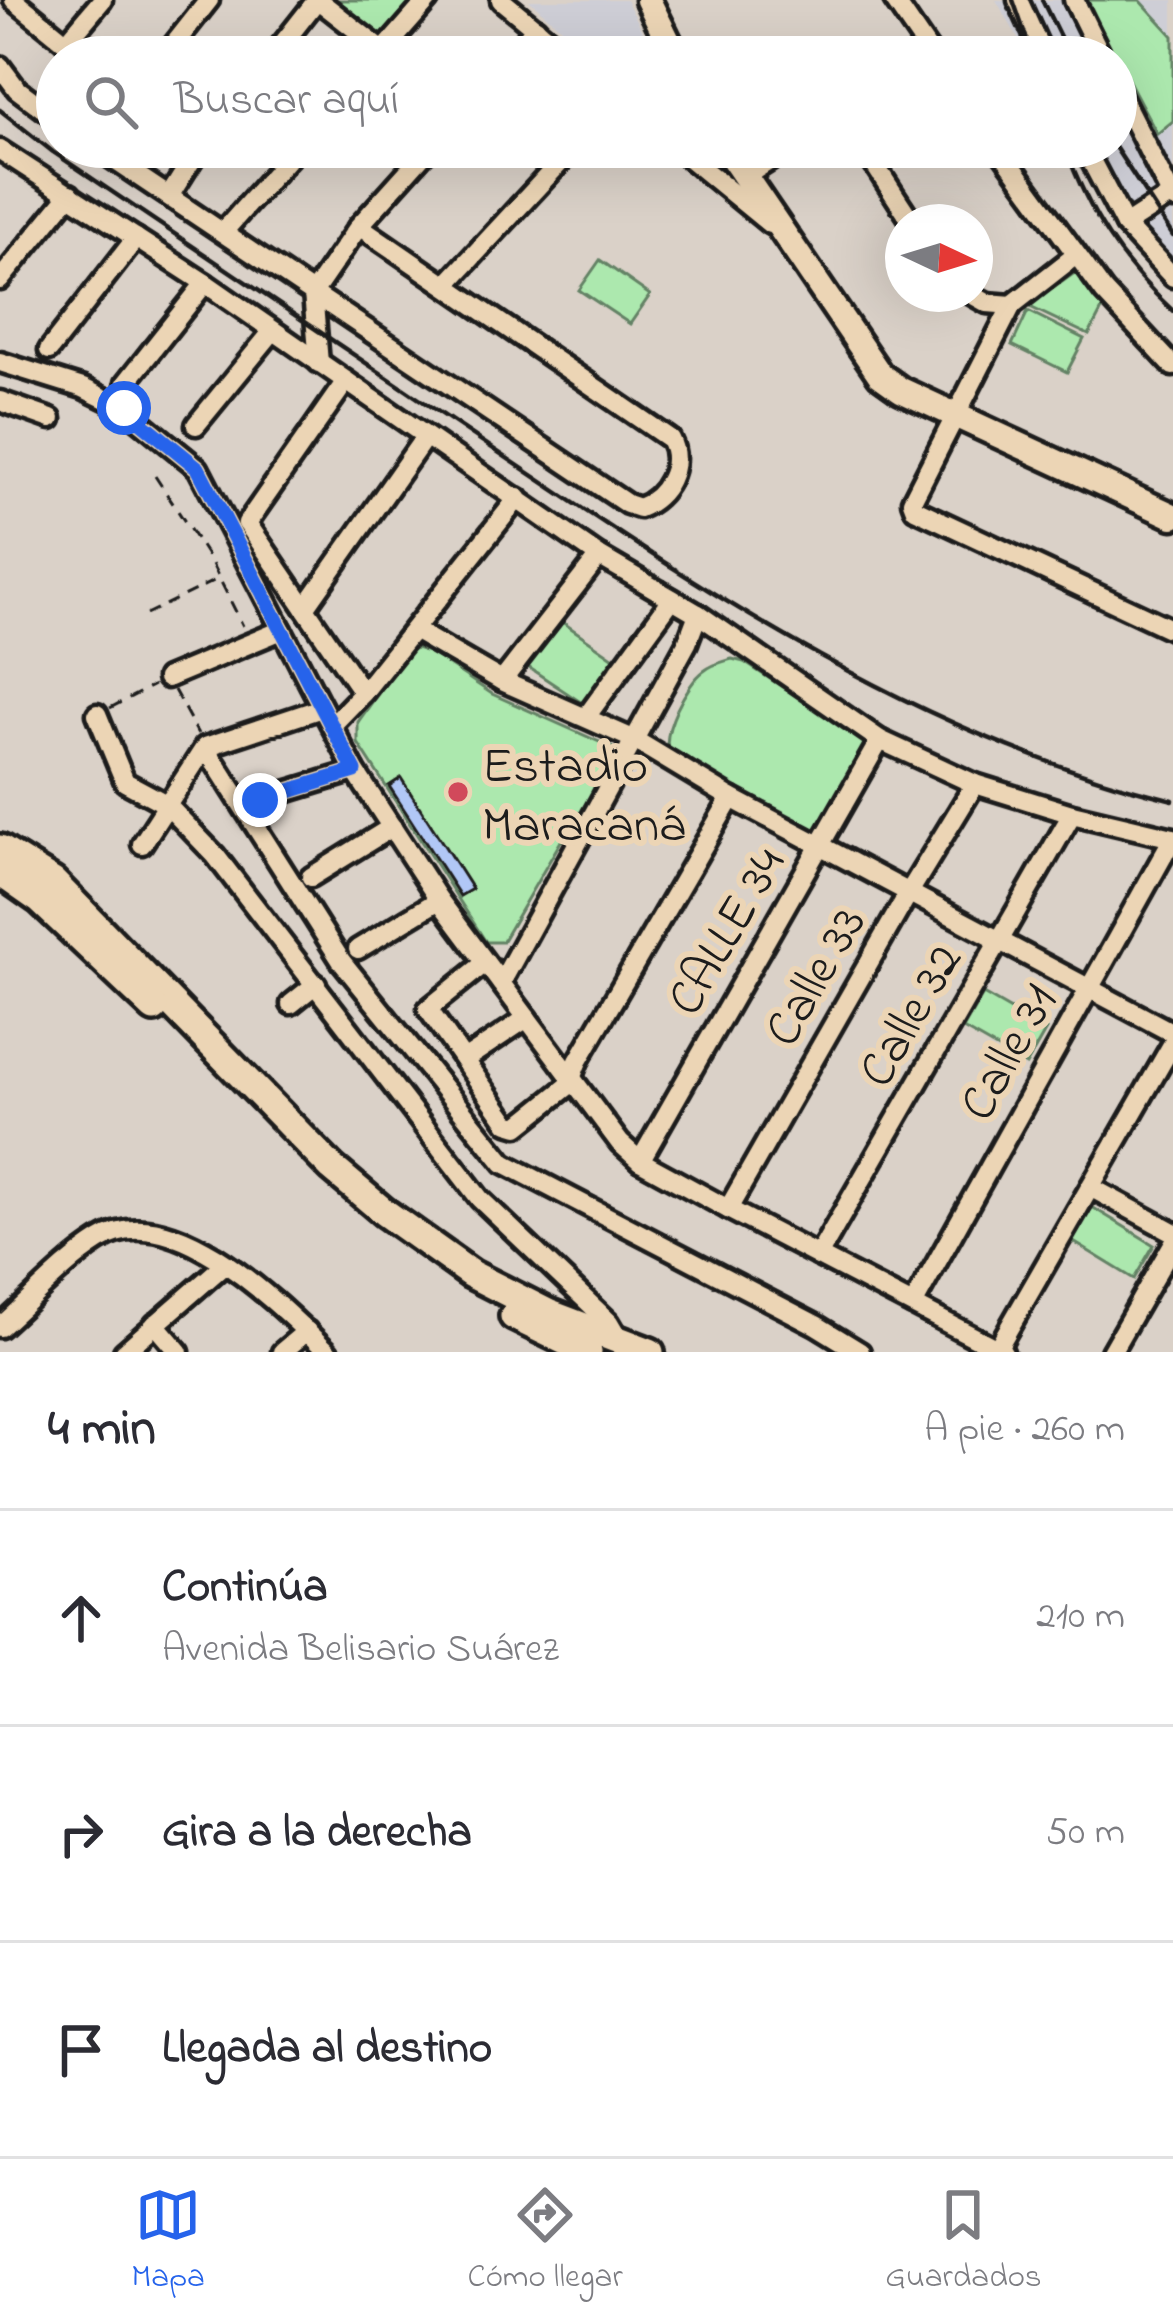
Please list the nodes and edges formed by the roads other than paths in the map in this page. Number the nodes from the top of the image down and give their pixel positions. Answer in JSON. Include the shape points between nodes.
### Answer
{"nodes":[{"id":1,"x":14,"y":0,"type":"edge"},
{"id":2,"x":102,"y":0,"type":"edge"},
{"id":3,"x":209,"y":0,"type":"edge"},
{"id":4,"x":318,"y":0,"type":"edge"},
{"id":5,"x":428,"y":0,"type":"edge"},
{"id":6,"x":502,"y":0,"type":"edge"},
{"id":7,"x":648,"y":0,"type":"edge"},
{"id":8,"x":893,"y":0,"type":"edge"},
{"id":9,"x":1018,"y":0,"type":"edge"},
{"id":10,"x":1074,"y":0,"type":"edge"},
{"id":11,"x":536,"y":28,"type":"junction"},
{"id":12,"x":58,"y":36,"type":"edge"},
{"id":13,"x":72,"y":36,"type":"edge"},
{"id":14,"x":181,"y":36,"type":"edge"},
{"id":15,"x":289,"y":36,"type":"edge"},
{"id":16,"x":360,"y":36,"type":"edge"},
{"id":17,"x":397,"y":36,"type":"edge"},
{"id":18,"x":529,"y":36,"type":"edge"},
{"id":19,"x":545,"y":36,"type":"edge"},
{"id":20,"x":666,"y":36,"type":"edge"},
{"id":21,"x":917,"y":36,"type":"edge"},
{"id":22,"x":1034,"y":36,"type":"edge"},
{"id":23,"x":1092,"y":36,"type":"edge"},
{"id":24,"x":0,"y":66,"type":"edge"},
{"id":25,"x":36,"y":102,"type":"edge"},
{"id":26,"x":1137,"y":128,"type":"edge"},
{"id":27,"x":1,"y":152,"type":"edge"},
{"id":28,"x":128,"y":168,"type":"edge"},
{"id":29,"x":187,"y":168,"type":"edge"},
{"id":30,"x":280,"y":168,"type":"edge"},
{"id":31,"x":411,"y":168,"type":"edge"},
{"id":32,"x":555,"y":168,"type":"edge"},
{"id":33,"x":702,"y":168,"type":"edge"},
{"id":34,"x":738,"y":168,"type":"edge"},
{"id":35,"x":757,"y":168,"type":"edge"},
{"id":36,"x":877,"y":168,"type":"edge"},
{"id":37,"x":1013,"y":168,"type":"edge"},
{"id":38,"x":1095,"y":168,"type":"edge"},
{"id":39,"x":743,"y":177,"type":"junction"},
{"id":40,"x":70,"y":194,"type":"junction"},
{"id":41,"x":170,"y":195,"type":"junction"},
{"id":42,"x":1171,"y":197,"type":"edge"},
{"id":43,"x":900,"y":204,"type":"edge"},
{"id":44,"x":1125,"y":225,"type":"junction"},
{"id":45,"x":359,"y":226,"type":"junction"},
{"id":46,"x":224,"y":231,"type":"junction"},
{"id":47,"x":786,"y":237,"type":"junction"},
{"id":48,"x":136,"y":238,"type":"junction"},
{"id":49,"x":1076,"y":255,"type":"junction"},
{"id":50,"x":1173,"y":277,"type":"edge"},
{"id":51,"x":0,"y":280,"type":"edge"},
{"id":52,"x":206,"y":283,"type":"junction"},
{"id":53,"x":448,"y":283,"type":"junction"},
{"id":54,"x":313,"y":293,"type":"junction"},
{"id":55,"x":993,"y":303,"type":"edge"},
{"id":56,"x":1012,"y":305,"type":"junction"},
{"id":57,"x":272,"y":332,"type":"junction"},
{"id":58,"x":49,"y":350,"type":"dead end"},
{"id":59,"x":0,"y":362,"type":"edge"},
{"id":60,"x":319,"y":363,"type":"junction"},
{"id":61,"x":1173,"y":366,"type":"edge"},
{"id":62,"x":346,"y":381,"type":"junction"},
{"id":63,"x":126,"y":383,"type":"dead end"},
{"id":64,"x":0,"y":401,"type":"edge"},
{"id":65,"x":954,"y":416,"type":"junction"},
{"id":66,"x":51,"y":419,"type":"dead end"},
{"id":67,"x":196,"y":425,"type":"dead end"},
{"id":68,"x":425,"y":436,"type":"junction"},
{"id":69,"x":518,"y":498,"type":"junction"},
{"id":70,"x":1173,"y":515,"type":"edge"},
{"id":71,"x":599,"y":556,"type":"junction"},
{"id":72,"x":672,"y":599,"type":"junction"},
{"id":73,"x":305,"y":608,"type":"junction"},
{"id":74,"x":698,"y":614,"type":"junction"},
{"id":75,"x":282,"y":630,"type":"junction"},
{"id":76,"x":414,"y":630,"type":"junction"},
{"id":77,"x":1173,"y":630,"type":"edge"},
{"id":78,"x":167,"y":678,"type":"road end"},
{"id":79,"x":502,"y":681,"type":"junction"},
{"id":80,"x":364,"y":693,"type":"junction"},
{"id":81,"x":97,"y":714,"type":"road end"},
{"id":82,"x":327,"y":716,"type":"junction"},
{"id":83,"x":586,"y":717,"type":"junction"},
{"id":84,"x":633,"y":739,"type":"junction"},
{"id":85,"x":880,"y":740,"type":"junction"},
{"id":86,"x":205,"y":747,"type":"junction"},
{"id":87,"x":355,"y":771,"type":"junction"},
{"id":88,"x":975,"y":784,"type":"junction"},
{"id":89,"x":731,"y":798,"type":"junction"},
{"id":90,"x":260,"y":800,"type":"dead end"},
{"id":91,"x":166,"y":805,"type":"junction"},
{"id":92,"x":1072,"y":814,"type":"junction"},
{"id":93,"x":392,"y":827,"type":"junction"},
{"id":94,"x":1173,"y":838,"type":"edge"},
{"id":95,"x":142,"y":844,"type":"dead end"},
{"id":96,"x":821,"y":846,"type":"junction"},
{"id":97,"x":0,"y":849,"type":"edge"},
{"id":98,"x":0,"y":872,"type":"edge"},
{"id":99,"x":311,"y":877,"type":"dead end"},
{"id":100,"x":908,"y":894,"type":"junction"},
{"id":101,"x":440,"y":900,"type":"junction"},
{"id":102,"x":999,"y":940,"type":"junction"},
{"id":103,"x":358,"y":949,"type":"dead end"},
{"id":104,"x":485,"y":963,"type":"junction"},
{"id":105,"x":501,"y":983,"type":"junction"},
{"id":106,"x":316,"y":984,"type":"junction"},
{"id":107,"x":1089,"y":988,"type":"junction"},
{"id":108,"x":291,"y":1004,"type":"dead end"},
{"id":109,"x":527,"y":1018,"type":"junction"},
{"id":110,"x":1173,"y":1033,"type":"edge"},
{"id":111,"x":1173,"y":1043,"type":"edge"},
{"id":112,"x":464,"y":1060,"type":"junction"},
{"id":113,"x":572,"y":1077,"type":"junction"},
{"id":114,"x":640,"y":1161,"type":"junction"},
{"id":115,"x":1092,"y":1188,"type":"junction"},
{"id":116,"x":728,"y":1209,"type":"junction"},
{"id":117,"x":1173,"y":1232,"type":"edge"},
{"id":118,"x":1173,"y":1244,"type":"edge"},
{"id":119,"x":818,"y":1256,"type":"junction"},
{"id":120,"x":226,"y":1264,"type":"junction"},
{"id":121,"x":913,"y":1305,"type":"junction"},
{"id":122,"x":155,"y":1324,"type":"junction"},
{"id":123,"x":0,"y":1327,"type":"edge"},
{"id":124,"x":307,"y":1331,"type":"junction"},
{"id":125,"x":619,"y":1341,"type":"junction"},
{"id":126,"x":1000,"y":1350,"type":"edge"},
{"id":127,"x":124,"y":1352,"type":"edge"},
{"id":128,"x":179,"y":1352,"type":"edge"},
{"id":129,"x":282,"y":1352,"type":"edge"},
{"id":130,"x":328,"y":1352,"type":"edge"},
{"id":131,"x":587,"y":1352,"type":"edge"},
{"id":132,"x":650,"y":1352,"type":"edge"},
{"id":133,"x":860,"y":1352,"type":"edge"},
{"id":134,"x":1111,"y":1352,"type":"edge"}],
"edges":[{"from":1,"to":12,"type":"street"},
{"from":2,"to":13,"type":"street"},
{"from":3,"to":14,"type":"street"},
{"from":4,"to":15,"type":"street"},
{"from":4,"to":16,"type":"street"},
{"from":5,"to":17,"type":"street"},
{"from":6,"to":11,"type":"street"},
{"from":7,"to":20,"type":"main road"},
{"from":8,"to":21,"type":"street"},
{"from":9,"to":22,"type":"street"},
{"from":10,"to":23,"type":"street"},
{"from":11,"to":18,"type":"street"},
{"from":11,"to":19,"type":"street"},
{"from":24,"to":25,"type":"street"},
{"from":26,"to":42,"type":"street"},
{"from":27,"to":40,"type":"street"},
{"from":28,"to":41,"type":"street"},
{"from":29,"to":41,"type":"street"},
{"from":30,"to":46,"type":"street"},
{"from":31,"to":45,"type":"street"},
{"from":32,"to":53,"type":"street"},
{"from":33,"to":47,"type":"street"},
{"from":34,"to":39,"type":"main road"},
{"from":35,"to":39,"type":"street"},
{"from":36,"to":43,"type":"street"},
{"from":37,"to":49,"type":"street"},
{"from":38,"to":44,"type":"street"},
{"from":39,"to":47,"type":"main road"},
{"from":40,"to":48,"type":"street"},
{"from":40,"to":51,"type":"street"},
{"from":41,"to":46,"type":"street"},
{"from":42,"to":44,"type":"street"},
{"from":44,"to":50,"type":"street"},
{"from":45,"to":53,"type":"street"},
{"from":45,"to":54,"type":"street"},
{"from":46,"to":54,"type":"street"},
{"from":47,"to":65,"type":"main road","via":[[880,376]]},
{"from":48,"to":52,"type":"street"},
{"from":48,"to":58,"type":"street"},
{"from":49,"to":56,"type":"street"},
{"from":49,"to":61,"type":"street"},
{"from":52,"to":57,"type":"street"},
{"from":52,"to":63,"type":"street"},
{"from":53,"to":54,"type":"street","via":[[670,439],[676,466],[650,504],[627,504]]},
{"from":54,"to":60,"type":"street"},
{"from":55,"to":56,"type":"street"},
{"from":56,"to":65,"type":"street"},
{"from":57,"to":60,"type":"street"},
{"from":57,"to":67,"type":"street"},
{"from":59,"to":75,"type":"street","via":[[124,408],[198,468]]},
{"from":60,"to":62,"type":"street"},
{"from":62,"to":68,"type":"street"},
{"from":62,"to":73,"type":"street","via":[[248,524]]},
{"from":64,"to":66,"type":"street"},
{"from":65,"to":70,"type":"main road"},
{"from":65,"to":77,"type":"street","via":[[914,494],[915,508]]},
{"from":68,"to":69,"type":"street"},
{"from":68,"to":73,"type":"street"},
{"from":69,"to":71,"type":"street"},
{"from":69,"to":76,"type":"street"},
{"from":71,"to":72,"type":"street"},
{"from":71,"to":79,"type":"street"},
{"from":72,"to":74,"type":"street"},
{"from":72,"to":83,"type":"street"},
{"from":73,"to":80,"type":"street"},
{"from":74,"to":84,"type":"street"},
{"from":74,"to":85,"type":"street"},
{"from":75,"to":78,"type":"street"},
{"from":75,"to":82,"type":"street"},
{"from":76,"to":79,"type":"street"},
{"from":76,"to":80,"type":"street"},
{"from":79,"to":83,"type":"street"},
{"from":80,"to":82,"type":"street"},
{"from":81,"to":91,"type":"street","via":[[125,782]]},
{"from":82,"to":86,"type":"street"},
{"from":82,"to":87,"type":"street"},
{"from":83,"to":84,"type":"street"},
{"from":84,"to":89,"type":"street"},
{"from":84,"to":105,"type":"street"},
{"from":85,"to":88,"type":"street"},
{"from":85,"to":96,"type":"street","name":"CALLE 34"},
{"from":86,"to":91,"type":"street"},
{"from":86,"to":133,"type":"street","via":[[342,962],[504,1163]]},
{"from":87,"to":90,"type":"street"},
{"from":87,"to":93,"type":"street"},
{"from":88,"to":92,"type":"street"},
{"from":88,"to":100,"type":"street","name":"Calle 33"},
{"from":89,"to":96,"type":"street"},
{"from":89,"to":113,"type":"street"},
{"from":91,"to":95,"type":"street"},
{"from":91,"to":106,"type":"street"},
{"from":92,"to":94,"type":"street"},
{"from":92,"to":102,"type":"street","name":"Calle 32"},
{"from":93,"to":99,"type":"street"},
{"from":93,"to":101,"type":"street"},
{"from":94,"to":107,"type":"street","name":"Calle 31"},
{"from":96,"to":100,"type":"street"},
{"from":96,"to":114,"type":"street","name":"CALLE 34"},
{"from":97,"to":125,"type":"highway","via":[[53,882],[384,1212],[471,1274]]},
{"from":98,"to":131,"type":"highway","via":[[131,986],[346,1204],[426,1265]]},
{"from":100,"to":102,"type":"street"},
{"from":100,"to":116,"type":"street","name":"Calle 33"},
{"from":101,"to":103,"type":"street"},
{"from":101,"to":104,"type":"street"},
{"from":102,"to":107,"type":"street"},
{"from":102,"to":119,"type":"street","name":"Calle 32"},
{"from":104,"to":105,"type":"street"},
{"from":104,"to":112,"type":"street","via":[[428,1009]]},
{"from":105,"to":109,"type":"street"},
{"from":106,"to":108,"type":"street"},
{"from":106,"to":125,"type":"street","via":[[481,1198]]},
{"from":107,"to":110,"type":"street"},
{"from":107,"to":121,"type":"street","name":"Calle 31"},
{"from":109,"to":112,"type":"street"},
{"from":109,"to":113,"type":"street"},
{"from":111,"to":115,"type":"street"},
{"from":112,"to":113,"type":"street","via":[[512,1126]]},
{"from":113,"to":114,"type":"street"},
{"from":114,"to":116,"type":"street"},
{"from":115,"to":117,"type":"street"},
{"from":115,"to":126,"type":"street"},
{"from":116,"to":119,"type":"street"},
{"from":118,"to":134,"type":"street"},
{"from":119,"to":121,"type":"street"},
{"from":120,"to":122,"type":"street"},
{"from":120,"to":123,"type":"street","via":[[172,1234],[131,1230],[101,1239]]},
{"from":120,"to":124,"type":"street"},
{"from":121,"to":126,"type":"street"},
{"from":122,"to":127,"type":"street"},
{"from":122,"to":128,"type":"street"},
{"from":124,"to":129,"type":"street"},
{"from":124,"to":130,"type":"street"},
{"from":125,"to":132,"type":"highway"}]}
